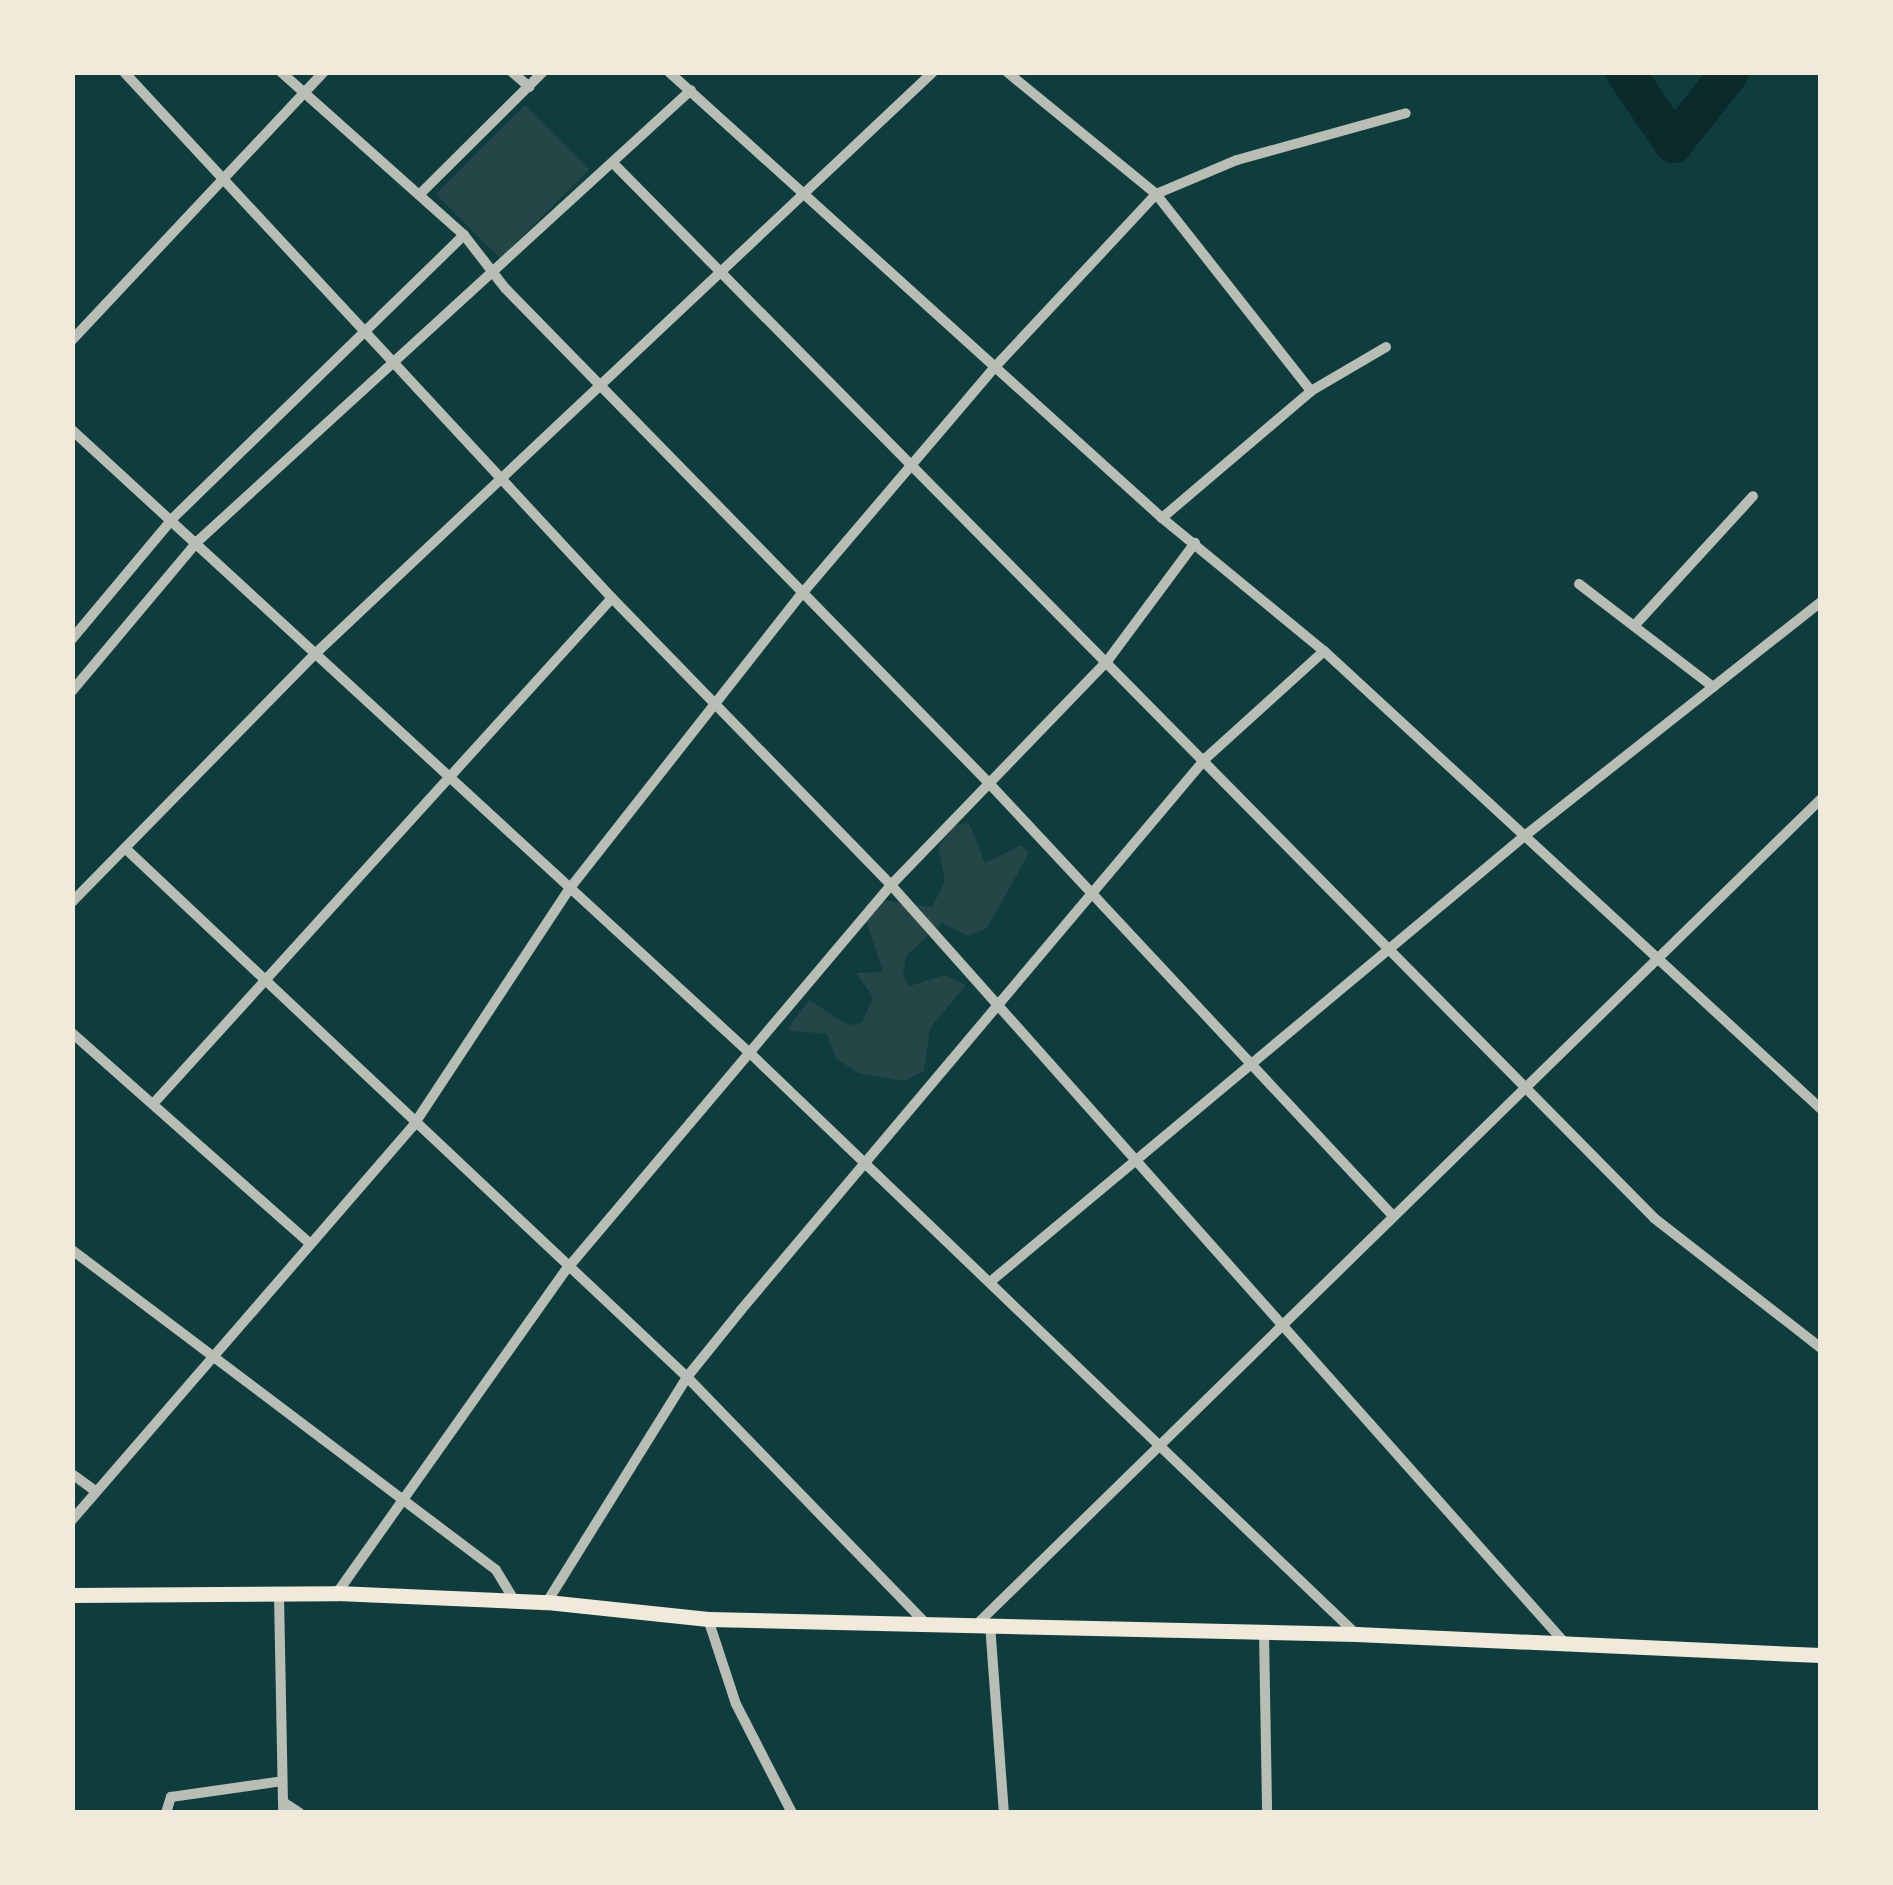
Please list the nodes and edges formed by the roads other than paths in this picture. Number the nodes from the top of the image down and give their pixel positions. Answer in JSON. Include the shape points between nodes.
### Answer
{"nodes":[{"id":1,"x":124,"y":72,"type":"edge"},
{"id":2,"x":281,"y":72,"type":"edge"},
{"id":3,"x":324,"y":72,"type":"edge"},
{"id":4,"x":512,"y":72,"type":"edge"},
{"id":5,"x":543,"y":72,"type":"edge"},
{"id":6,"x":669,"y":72,"type":"edge"},
{"id":7,"x":933,"y":72,"type":"edge"},
{"id":8,"x":1007,"y":72,"type":"edge"},
{"id":9,"x":529,"y":87,"type":"junction"},
{"id":10,"x":691,"y":90,"type":"junction"},
{"id":11,"x":305,"y":94,"type":"junction"},
{"id":12,"x":1406,"y":113,"type":"dead end"},
{"id":13,"x":613,"y":163,"type":"junction"},
{"id":14,"x":224,"y":181,"type":"junction"},
{"id":15,"x":422,"y":192,"type":"junction"},
{"id":16,"x":1156,"y":194,"type":"junction"},
{"id":17,"x":800,"y":195,"type":"junction"},
{"id":18,"x":464,"y":235,"type":"junction"},
{"id":19,"x":495,"y":274,"type":"junction"},
{"id":20,"x":718,"y":275,"type":"junction"},
{"id":21,"x":364,"y":333,"type":"junction"},
{"id":22,"x":72,"y":340,"type":"edge"},
{"id":23,"x":1386,"y":347,"type":"dead end"},
{"id":24,"x":394,"y":364,"type":"junction"},
{"id":25,"x":994,"y":368,"type":"junction"},
{"id":26,"x":601,"y":388,"type":"junction"},
{"id":27,"x":1311,"y":391,"type":"junction"},
{"id":28,"x":72,"y":430,"type":"edge"},
{"id":29,"x":910,"y":470,"type":"junction"},
{"id":30,"x":504,"y":481,"type":"junction"},
{"id":31,"x":1753,"y":496,"type":"dead end"},
{"id":32,"x":173,"y":518,"type":"junction"},
{"id":33,"x":1162,"y":518,"type":"junction"},
{"id":34,"x":198,"y":541,"type":"junction"},
{"id":35,"x":1195,"y":543,"type":"junction"},
{"id":36,"x":1579,"y":584,"type":"dead end"},
{"id":37,"x":800,"y":596,"type":"junction"},
{"id":38,"x":612,"y":598,"type":"junction"},
{"id":39,"x":1821,"y":602,"type":"edge"},
{"id":40,"x":1634,"y":626,"type":"junction"},
{"id":41,"x":72,"y":640,"type":"edge"},
{"id":42,"x":1324,"y":651,"type":"junction"},
{"id":43,"x":316,"y":653,"type":"junction"},
{"id":44,"x":1108,"y":660,"type":"junction"},
{"id":45,"x":1713,"y":687,"type":"junction"},
{"id":46,"x":72,"y":691,"type":"edge"},
{"id":47,"x":716,"y":702,"type":"junction"},
{"id":48,"x":1206,"y":758,"type":"junction"},
{"id":49,"x":451,"y":775,"type":"junction"},
{"id":50,"x":986,"y":780,"type":"junction"},
{"id":51,"x":1821,"y":799,"type":"edge"},
{"id":52,"x":1527,"y":834,"type":"junction"},
{"id":53,"x":125,"y":848,"type":"junction"},
{"id":54,"x":891,"y":885,"type":"junction"},
{"id":55,"x":570,"y":888,"type":"junction"},
{"id":56,"x":1088,"y":895,"type":"junction"},
{"id":57,"x":72,"y":902,"type":"edge"},
{"id":58,"x":1389,"y":947,"type":"junction"},
{"id":59,"x":1659,"y":959,"type":"junction"},
{"id":60,"x":266,"y":982,"type":"junction"},
{"id":61,"x":994,"y":1003,"type":"junction"},
{"id":62,"x":72,"y":1033,"type":"edge"},
{"id":63,"x":752,"y":1055,"type":"junction"},
{"id":64,"x":1253,"y":1067,"type":"junction"},
{"id":65,"x":1525,"y":1084,"type":"junction"},
{"id":66,"x":153,"y":1104,"type":"junction"},
{"id":67,"x":1821,"y":1109,"type":"edge"},
{"id":68,"x":413,"y":1126,"type":"junction"},
{"id":69,"x":1137,"y":1160,"type":"junction"},
{"id":70,"x":864,"y":1164,"type":"junction"},
{"id":71,"x":1392,"y":1215,"type":"junction"},
{"id":72,"x":309,"y":1243,"type":"junction"},
{"id":73,"x":72,"y":1250,"type":"edge"},
{"id":74,"x":566,"y":1270,"type":"junction"},
{"id":75,"x":991,"y":1282,"type":"junction"},
{"id":76,"x":1282,"y":1320,"type":"junction"},
{"id":77,"x":1821,"y":1348,"type":"edge"},
{"id":78,"x":210,"y":1354,"type":"junction"},
{"id":79,"x":687,"y":1377,"type":"junction"},
{"id":80,"x":1161,"y":1442,"type":"junction"},
{"id":81,"x":72,"y":1474,"type":"edge"},
{"id":82,"x":94,"y":1490,"type":"junction"},
{"id":83,"x":402,"y":1498,"type":"junction"},
{"id":84,"x":72,"y":1520,"type":"edge"},
{"id":85,"x":337,"y":1593,"type":"junction"},
{"id":86,"x":72,"y":1595,"type":"edge"},
{"id":87,"x":279,"y":1595,"type":"junction"},
{"id":88,"x":514,"y":1600,"type":"junction"},
{"id":89,"x":547,"y":1602,"type":"junction"},
{"id":90,"x":708,"y":1619,"type":"junction"},
{"id":91,"x":926,"y":1624,"type":"junction"},
{"id":92,"x":983,"y":1624,"type":"junction"},
{"id":93,"x":1264,"y":1634,"type":"junction"},
{"id":94,"x":1356,"y":1634,"type":"junction"},
{"id":95,"x":1565,"y":1643,"type":"junction"},
{"id":96,"x":1821,"y":1655,"type":"edge"},
{"id":97,"x":277,"y":1782,"type":"junction"},
{"id":98,"x":283,"y":1807,"type":"edge"},
{"id":99,"x":166,"y":1813,"type":"edge"},
{"id":100,"x":300,"y":1813,"type":"edge"},
{"id":101,"x":792,"y":1813,"type":"edge"},
{"id":102,"x":1004,"y":1813,"type":"edge"},
{"id":103,"x":1267,"y":1813,"type":"edge"}],
"edges":[{"from":1,"to":14,"type":"street"},
{"from":2,"to":11,"type":"street"},
{"from":3,"to":11,"type":"street"},
{"from":4,"to":9,"type":"street"},
{"from":5,"to":9,"type":"street"},
{"from":6,"to":10,"type":"street"},
{"from":7,"to":17,"type":"street"},
{"from":8,"to":16,"type":"street"},
{"from":9,"to":15,"type":"street"},
{"from":10,"to":13,"type":"street"},
{"from":10,"to":17,"type":"street"},
{"from":11,"to":14,"type":"street"},
{"from":11,"to":15,"type":"street"},
{"from":12,"to":16,"type":"street","via":[[1237,160]]},
{"from":13,"to":19,"type":"street"},
{"from":13,"to":20,"type":"street"},
{"from":14,"to":21,"type":"street"},
{"from":14,"to":22,"type":"street"},
{"from":15,"to":18,"type":"street"},
{"from":16,"to":25,"type":"street"},
{"from":16,"to":27,"type":"street"},
{"from":17,"to":20,"type":"street"},
{"from":17,"to":25,"type":"street"},
{"from":18,"to":19,"type":"street"},
{"from":18,"to":21,"type":"street"},
{"from":19,"to":24,"type":"street"},
{"from":19,"to":26,"type":"street"},
{"from":20,"to":26,"type":"street"},
{"from":20,"to":29,"type":"street"},
{"from":21,"to":24,"type":"street"},
{"from":21,"to":32,"type":"street"},
{"from":23,"to":27,"type":"street"},
{"from":24,"to":30,"type":"street"},
{"from":24,"to":34,"type":"street"},
{"from":25,"to":29,"type":"street"},
{"from":25,"to":33,"type":"street"},
{"from":26,"to":30,"type":"street"},
{"from":26,"to":37,"type":"street"},
{"from":27,"to":33,"type":"street"},
{"from":28,"to":32,"type":"street"},
{"from":29,"to":37,"type":"street"},
{"from":29,"to":44,"type":"street"},
{"from":30,"to":38,"type":"street"},
{"from":30,"to":43,"type":"street"},
{"from":31,"to":40,"type":"street"},
{"from":32,"to":34,"type":"street"},
{"from":32,"to":41,"type":"street"},
{"from":33,"to":35,"type":"street"},
{"from":34,"to":43,"type":"street"},
{"from":34,"to":46,"type":"street"},
{"from":35,"to":42,"type":"street"},
{"from":35,"to":44,"type":"street"},
{"from":36,"to":40,"type":"street"},
{"from":37,"to":47,"type":"street"},
{"from":37,"to":50,"type":"street"},
{"from":38,"to":47,"type":"street"},
{"from":38,"to":49,"type":"street"},
{"from":39,"to":45,"type":"street"},
{"from":40,"to":45,"type":"street"},
{"from":42,"to":48,"type":"street"},
{"from":42,"to":52,"type":"street"},
{"from":43,"to":49,"type":"street"},
{"from":43,"to":53,"type":"street"},
{"from":44,"to":48,"type":"street"},
{"from":44,"to":50,"type":"street"},
{"from":45,"to":52,"type":"street"},
{"from":47,"to":54,"type":"street"},
{"from":47,"to":55,"type":"street"},
{"from":48,"to":56,"type":"street"},
{"from":48,"to":58,"type":"street"},
{"from":49,"to":55,"type":"street"},
{"from":49,"to":60,"type":"street"},
{"from":50,"to":54,"type":"street"},
{"from":50,"to":56,"type":"street"},
{"from":51,"to":59,"type":"street"},
{"from":52,"to":58,"type":"street"},
{"from":52,"to":59,"type":"street"},
{"from":53,"to":57,"type":"street"},
{"from":53,"to":60,"type":"street"},
{"from":54,"to":61,"type":"street"},
{"from":54,"to":63,"type":"street"},
{"from":55,"to":63,"type":"street"},
{"from":55,"to":68,"type":"street"},
{"from":56,"to":61,"type":"street"},
{"from":56,"to":64,"type":"street"},
{"from":58,"to":64,"type":"street"},
{"from":58,"to":65,"type":"street"},
{"from":59,"to":65,"type":"street"},
{"from":59,"to":67,"type":"street"},
{"from":60,"to":66,"type":"street"},
{"from":60,"to":68,"type":"street"},
{"from":61,"to":69,"type":"street"},
{"from":61,"to":70,"type":"street"},
{"from":62,"to":66,"type":"street"},
{"from":63,"to":70,"type":"street"},
{"from":63,"to":74,"type":"street"},
{"from":64,"to":69,"type":"street"},
{"from":64,"to":71,"type":"street"},
{"from":65,"to":71,"type":"street"},
{"from":65,"to":77,"type":"street","via":[[1654,1218]]},
{"from":66,"to":72,"type":"street"},
{"from":68,"to":72,"type":"street"},
{"from":68,"to":74,"type":"street"},
{"from":69,"to":75,"type":"street"},
{"from":69,"to":76,"type":"street"},
{"from":70,"to":75,"type":"street"},
{"from":70,"to":79,"type":"street"},
{"from":71,"to":76,"type":"street"},
{"from":72,"to":78,"type":"street"},
{"from":73,"to":78,"type":"street"},
{"from":74,"to":79,"type":"street"},
{"from":74,"to":83,"type":"street"},
{"from":75,"to":80,"type":"street"},
{"from":76,"to":80,"type":"street"},
{"from":76,"to":95,"type":"street"},
{"from":78,"to":82,"type":"street"},
{"from":78,"to":83,"type":"street"},
{"from":79,"to":89,"type":"street"},
{"from":79,"to":91,"type":"street"},
{"from":80,"to":92,"type":"street"},
{"from":80,"to":94,"type":"street"},
{"from":81,"to":82,"type":"street"},
{"from":82,"to":84,"type":"street"},
{"from":83,"to":85,"type":"street"},
{"from":83,"to":88,"type":"street","via":[[496,1570]]},
{"from":85,"to":87,"type":"main road"},
{"from":85,"to":88,"type":"main road"},
{"from":86,"to":87,"type":"main road"},
{"from":87,"to":97,"type":"street"},
{"from":88,"to":89,"type":"main road"},
{"from":89,"to":90,"type":"main road"},
{"from":90,"to":91,"type":"main road"},
{"from":90,"to":101,"type":"street","via":[[736,1704]]},
{"from":91,"to":92,"type":"main road"},
{"from":92,"to":93,"type":"main road"},
{"from":92,"to":102,"type":"street"},
{"from":93,"to":94,"type":"main road"},
{"from":93,"to":103,"type":"street"},
{"from":94,"to":95,"type":"main road"},
{"from":95,"to":96,"type":"main road"},
{"from":97,"to":98,"type":"street"},
{"from":97,"to":99,"type":"street","via":[[171,1797]]},
{"from":98,"to":100,"type":"street"}]}
